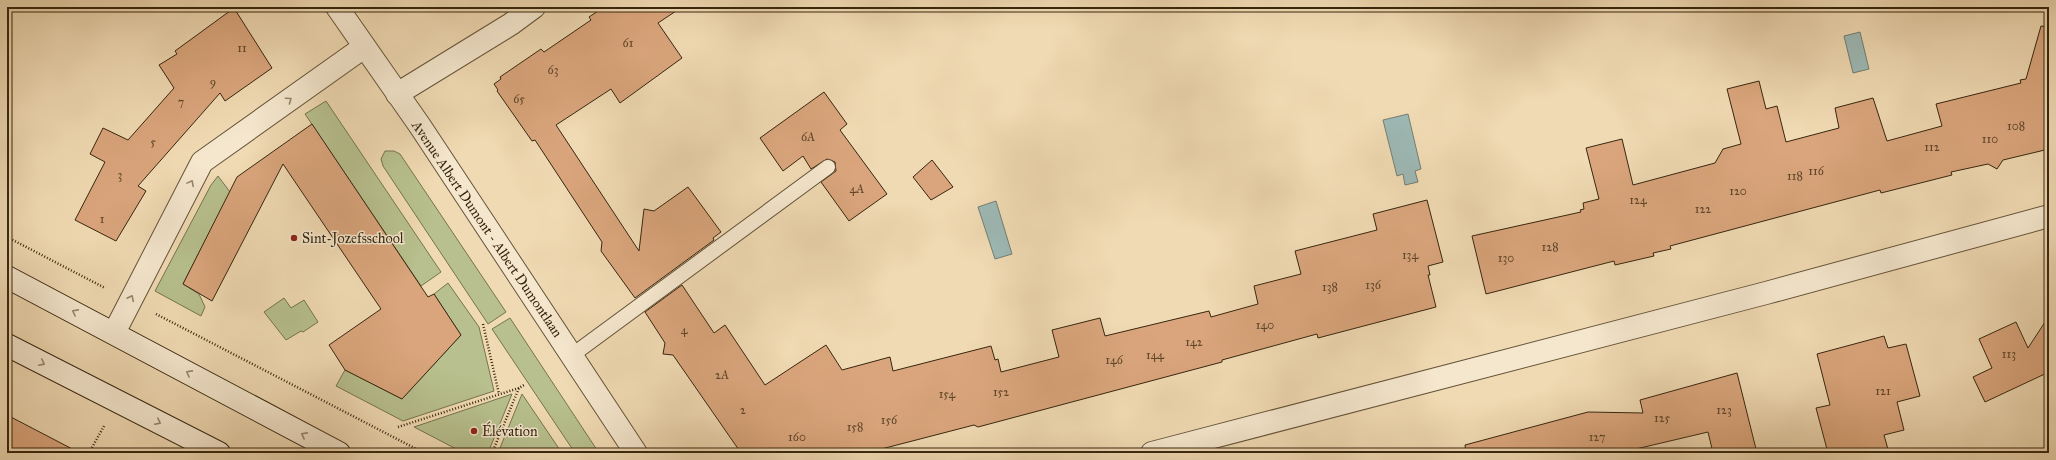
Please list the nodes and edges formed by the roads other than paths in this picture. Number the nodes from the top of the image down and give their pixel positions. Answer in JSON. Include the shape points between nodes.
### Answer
{"nodes":[{"id":1,"x":337,"y":7,"type":"edge"},
{"id":2,"x":534,"y":7,"type":"edge"},
{"id":3,"x":364,"y":47,"type":"junction"},
{"id":4,"x":397,"y":94,"type":"junction"},
{"id":5,"x":828,"y":167,"type":"dead end"},
{"id":6,"x":2049,"y":216,"type":"edge"},
{"id":7,"x":7,"y":277,"type":"edge"},
{"id":8,"x":114,"y":333,"type":"junction"},
{"id":9,"x":7,"y":345,"type":"edge"},
{"id":10,"x":571,"y":356,"type":"junction"},
{"id":11,"x":219,"y":453,"type":"edge"},
{"id":12,"x":338,"y":453,"type":"edge"},
{"id":13,"x":636,"y":453,"type":"edge"},
{"id":14,"x":1152,"y":453,"type":"edge"}],
"edges":[{"from":1,"to":3,"type":"street","name":"Avenue Albert Dumont - Albert Dumontlaan"},
{"from":2,"to":4,"type":"street","via":[[511,24]]},
{"from":3,"to":4,"type":"street","name":"Avenue Albert Dumont - Albert Dumontlaan"},
{"from":8,"to":3,"type":"street","one_way":true,"via":[[202,162]]},
{"from":4,"to":10,"type":"street","name":"Avenue Albert Dumont - Albert Dumontlaan"},
{"from":5,"to":10,"type":"lane"},
{"from":6,"to":14,"type":"street","via":[[1766,293]]},
{"from":8,"to":7,"type":"street","one_way":true},
{"from":12,"to":8,"type":"street","one_way":true},
{"from":9,"to":11,"type":"street","one_way":true},
{"from":10,"to":13,"type":"street","name":"Avenue Albert Dumont - Albert Dumontlaan"}]}
